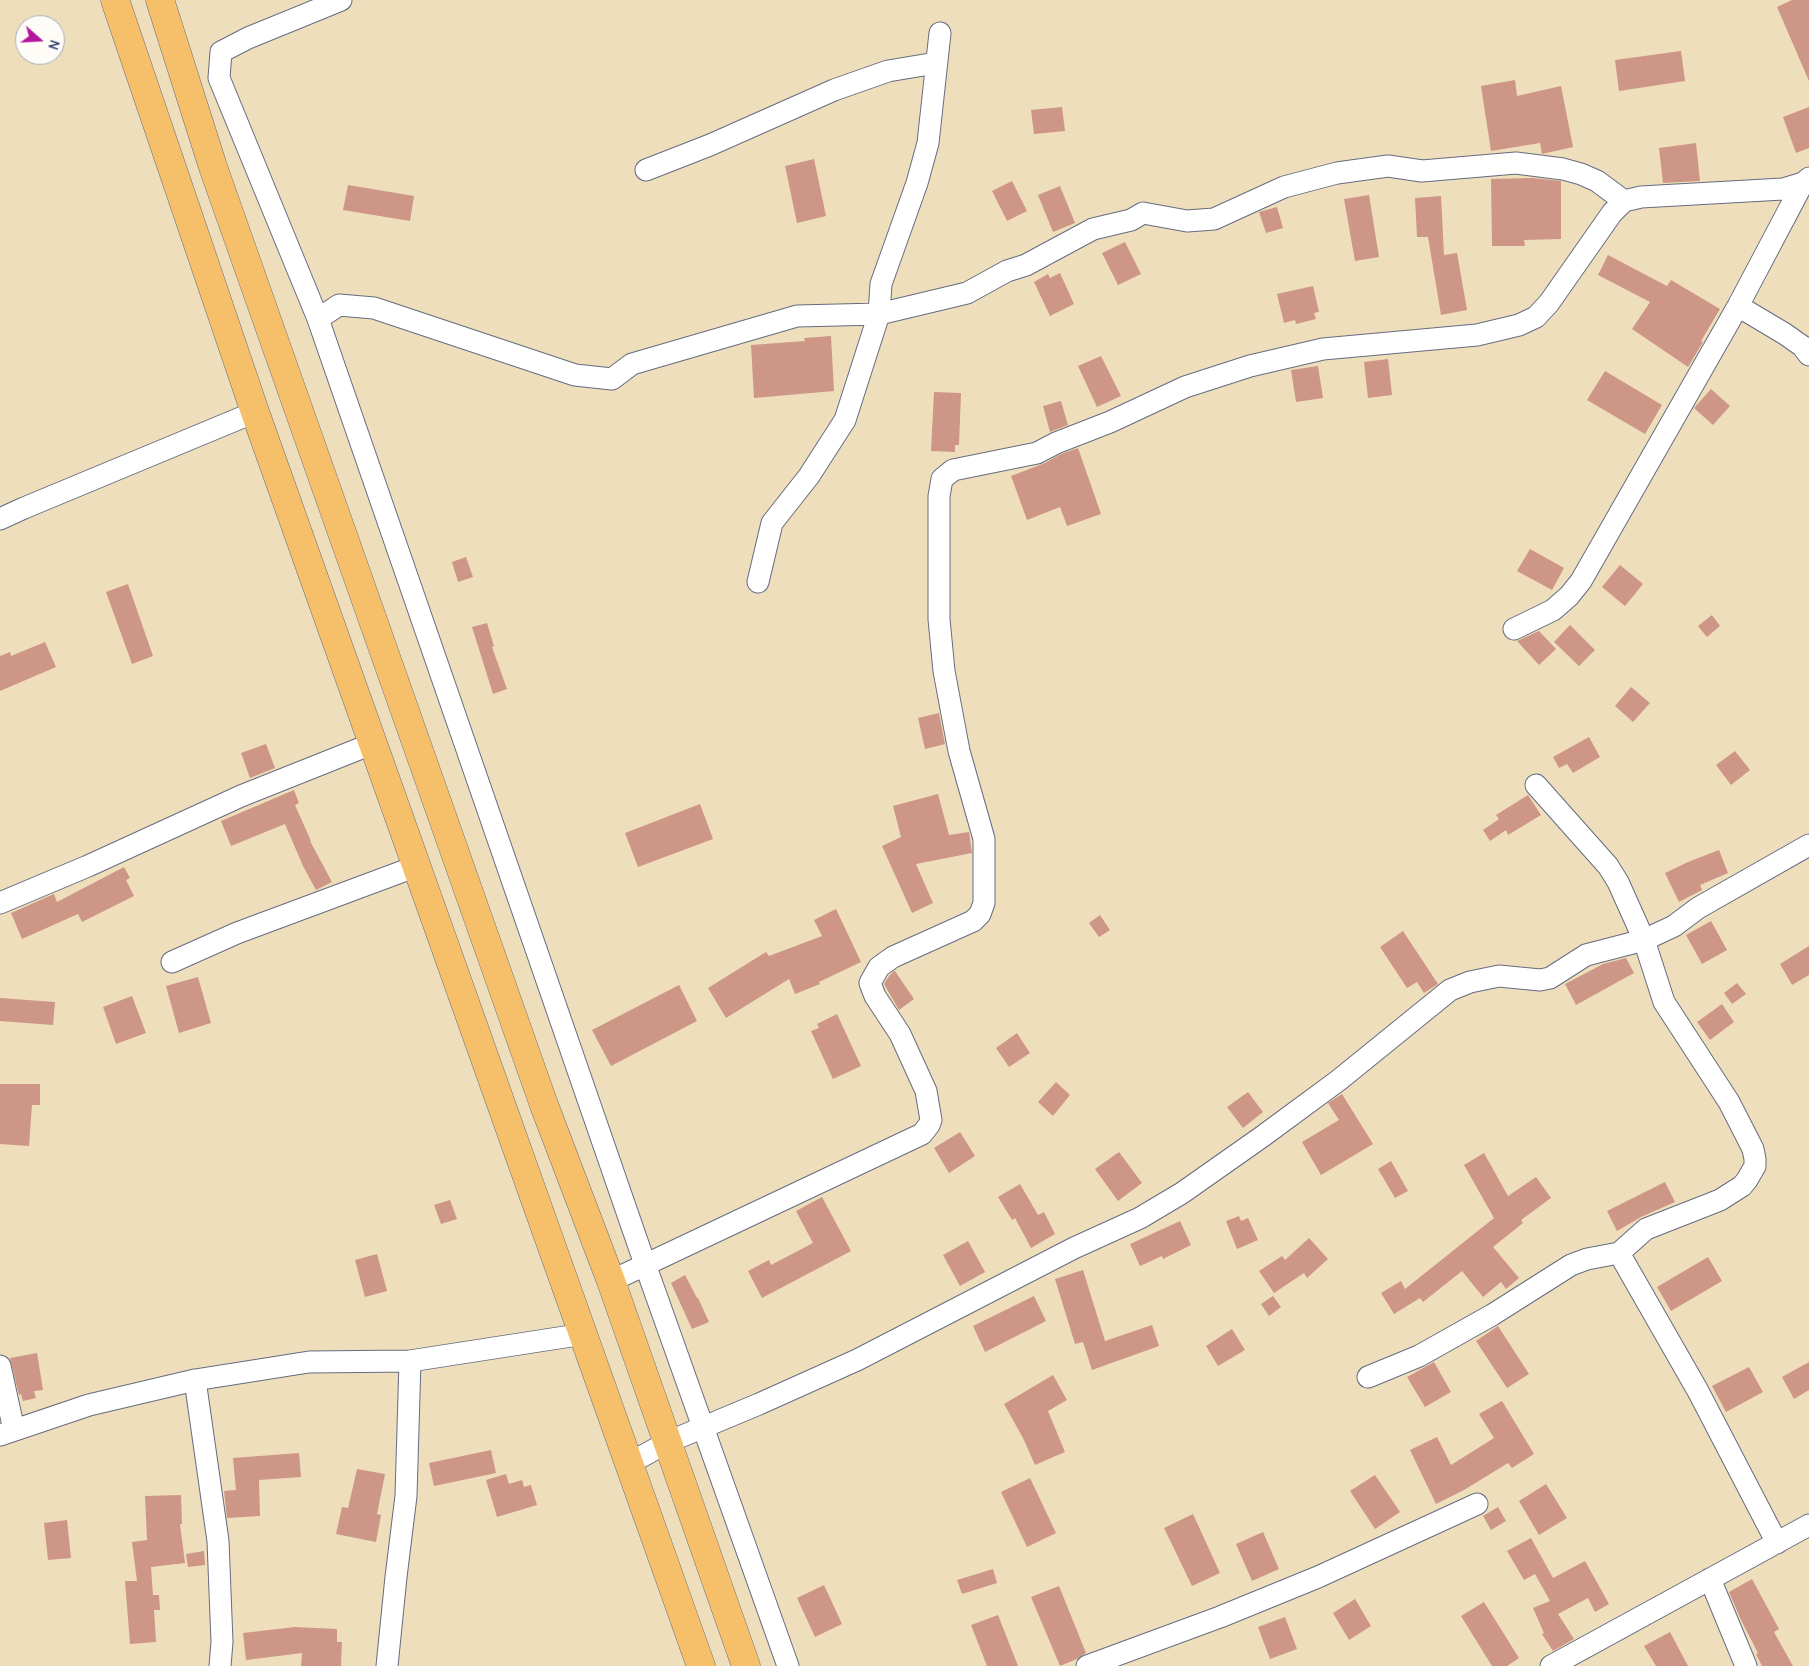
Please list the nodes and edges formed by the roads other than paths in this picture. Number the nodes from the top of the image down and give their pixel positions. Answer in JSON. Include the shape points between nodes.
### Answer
{"nodes":[{"id":1,"x":115,"y":0,"type":"edge"},
{"id":2,"x":160,"y":0,"type":"edge"},
{"id":3,"x":341,"y":0,"type":"edge"},
{"id":4,"x":940,"y":33,"type":"dead end"},
{"id":5,"x":936,"y":63,"type":"junction"},
{"id":6,"x":646,"y":170,"type":"dead end"},
{"id":7,"x":1806,"y":180,"type":"edge"},
{"id":8,"x":1624,"y":201,"type":"junction"},
{"id":9,"x":1738,"y":306,"type":"junction"},
{"id":10,"x":879,"y":314,"type":"junction"},
{"id":11,"x":318,"y":319,"type":"junction"},
{"id":12,"x":1809,"y":355,"type":"edge"},
{"id":13,"x":255,"y":412,"type":"junction"},
{"id":14,"x":0,"y":519,"type":"edge"},
{"id":15,"x":758,"y":582,"type":"dead end"},
{"id":16,"x":1514,"y":629,"type":"dead end"},
{"id":17,"x":374,"y":743,"type":"junction"},
{"id":18,"x":1536,"y":785,"type":"dead end"},
{"id":19,"x":1809,"y":844,"type":"edge"},
{"id":20,"x":417,"y":866,"type":"junction"},
{"id":21,"x":0,"y":903,"type":"edge"},
{"id":22,"x":1644,"y":940,"type":"junction"},
{"id":23,"x":172,"y":962,"type":"dead end"},
{"id":24,"x":1618,"y":1253,"type":"junction"},
{"id":25,"x":645,"y":1264,"type":"junction"},
{"id":26,"x":611,"y":1281,"type":"junction"},
{"id":27,"x":584,"y":1334,"type":"junction"},
{"id":28,"x":410,"y":1361,"type":"junction"},
{"id":29,"x":0,"y":1366,"type":"edge"},
{"id":30,"x":1368,"y":1377,"type":"dead end"},
{"id":31,"x":195,"y":1380,"type":"junction"},
{"id":32,"x":704,"y":1427,"type":"junction"},
{"id":33,"x":7,"y":1432,"type":"edge"},
{"id":34,"x":668,"y":1442,"type":"junction"},
{"id":35,"x":630,"y":1463,"type":"junction"},
{"id":36,"x":1477,"y":1504,"type":"dead end"},
{"id":37,"x":1809,"y":1525,"type":"edge"},
{"id":38,"x":1777,"y":1543,"type":"junction"},
{"id":39,"x":1710,"y":1579,"type":"junction"},
{"id":40,"x":220,"y":1666,"type":"edge"},
{"id":41,"x":388,"y":1666,"type":"edge"},
{"id":42,"x":701,"y":1666,"type":"edge"},
{"id":43,"x":746,"y":1666,"type":"edge"},
{"id":44,"x":788,"y":1666,"type":"edge"},
{"id":45,"x":1087,"y":1666,"type":"edge"},
{"id":46,"x":1551,"y":1666,"type":"edge"},
{"id":47,"x":1746,"y":1666,"type":"edge"}],
"edges":[{"from":1,"to":13,"type":"highway"},
{"from":2,"to":26,"type":"highway","via":[[213,167],[541,1095]]},
{"from":3,"to":11,"type":"street","via":[[221,52],[219,78]]},
{"from":4,"to":5,"type":"street"},
{"from":5,"to":6,"type":"street","via":[[888,71],[834,90]]},
{"from":5,"to":10,"type":"street","via":[[928,143],[917,184],[880,284]]},
{"from":7,"to":8,"type":"street","via":[[1783,189],[1640,197]]},
{"from":7,"to":9,"type":"street"},
{"from":8,"to":10,"type":"street","via":[[1597,181],[1544,166],[1516,163],[1422,171],[1374,167],[1284,187],[1214,219],[1187,221],[1143,213],[1131,220],[1093,229],[967,293]]},
{"from":8,"to":25,"type":"street","via":[[1612,213],[1549,303],[1530,321],[1477,335],[1323,349],[1250,366],[1185,387],[1037,453],[952,470],[942,479],[939,496],[939,619],[944,671],[959,751],[984,840],[984,903],[973,921],[893,957],[879,967],[870,983],[900,1034],[926,1091],[930,1125],[922,1134]]},
{"from":9,"to":12,"type":"street","via":[[1785,334]]},
{"from":9,"to":16,"type":"street","via":[[1581,581],[1553,610]]},
{"from":10,"to":11,"type":"street","via":[[797,316],[632,364],[612,380],[575,374],[374,308],[339,304]]},
{"from":10,"to":15,"type":"street","via":[[846,420],[809,476],[772,523]]},
{"from":11,"to":25,"type":"street"},
{"from":13,"to":14,"type":"street"},
{"from":13,"to":17,"type":"highway"},
{"from":17,"to":20,"type":"highway"},
{"from":17,"to":21,"type":"street","via":[[240,796]]},
{"from":18,"to":22,"type":"street","via":[[1608,866]]},
{"from":19,"to":22,"type":"street","via":[[1698,908],[1674,926]]},
{"from":20,"to":23,"type":"street","via":[[237,933]]},
{"from":20,"to":27,"type":"highway"},
{"from":22,"to":24,"type":"street","via":[[1664,1002],[1729,1102],[1755,1159],[1752,1173],[1742,1186],[1720,1200],[1646,1229]]},
{"from":22,"to":32,"type":"street","via":[[1586,955],[1550,978],[1499,976],[1450,990],[1339,1080],[1182,1193],[1140,1218],[1066,1252],[857,1360]]},
{"from":24,"to":30,"type":"street","via":[[1571,1266],[1419,1356]]},
{"from":24,"to":38,"type":"street","via":[[1698,1391]]},
{"from":25,"to":26,"type":"street"},
{"from":25,"to":32,"type":"street"},
{"from":26,"to":34,"type":"highway"},
{"from":27,"to":28,"type":"street"},
{"from":27,"to":35,"type":"highway"},
{"from":28,"to":31,"type":"street","via":[[309,1362]]},
{"from":28,"to":41,"type":"street","via":[[406,1496]]},
{"from":29,"to":33,"type":"street"},
{"from":31,"to":33,"type":"street","via":[[89,1405]]},
{"from":31,"to":40,"type":"street","via":[[218,1541]]},
{"from":32,"to":34,"type":"street"},
{"from":32,"to":44,"type":"street"},
{"from":34,"to":35,"type":"street"},
{"from":34,"to":43,"type":"highway"},
{"from":35,"to":42,"type":"highway"},
{"from":36,"to":45,"type":"street","via":[[1318,1577]]},
{"from":37,"to":38,"type":"street"},
{"from":38,"to":39,"type":"street"},
{"from":39,"to":46,"type":"street"},
{"from":39,"to":47,"type":"street"}]}
